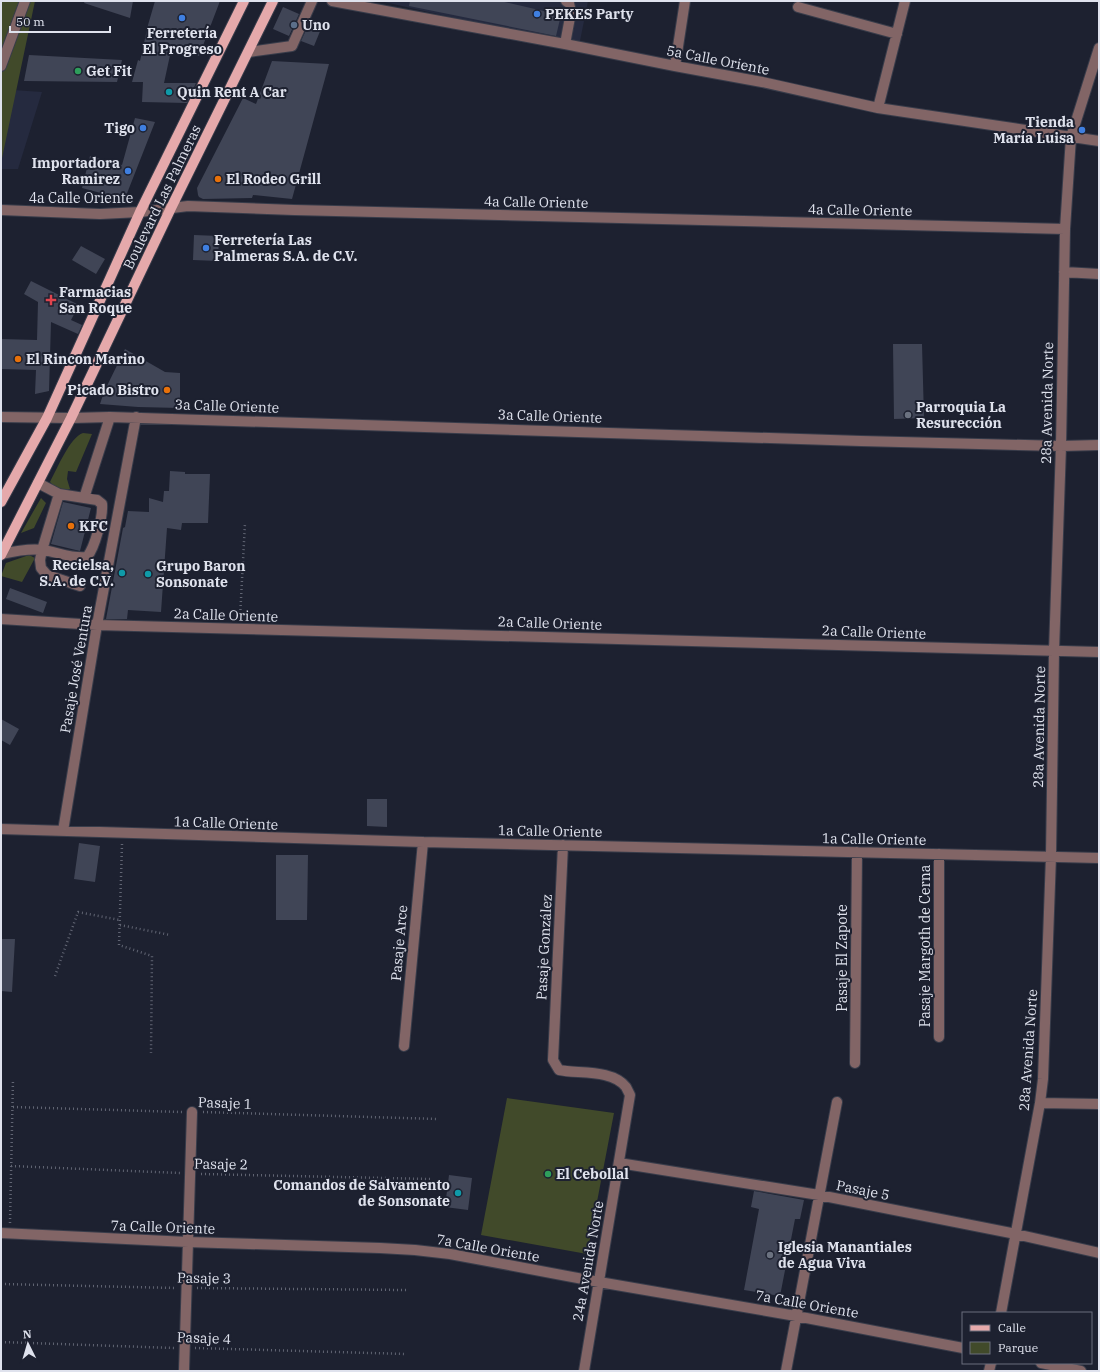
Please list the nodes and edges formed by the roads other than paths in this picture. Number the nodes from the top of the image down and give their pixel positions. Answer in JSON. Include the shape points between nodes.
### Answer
{"nodes":[{"id":1,"x":25,"y":1,"type":"edge"},
{"id":2,"x":244,"y":1,"type":"edge"},
{"id":3,"x":273,"y":1,"type":"edge"},
{"id":4,"x":312,"y":1,"type":"edge"},
{"id":5,"x":332,"y":1,"type":"edge"},
{"id":6,"x":566,"y":1,"type":"edge"},
{"id":7,"x":685,"y":1,"type":"edge"},
{"id":8,"x":905,"y":1,"type":"edge"},
{"id":9,"x":798,"y":7,"type":"dead end"},
{"id":10,"x":897,"y":34,"type":"junction"},
{"id":11,"x":565,"y":44,"type":"junction"},
{"id":12,"x":1099,"y":48,"type":"edge"},
{"id":13,"x":249,"y":52,"type":"junction"},
{"id":14,"x":1,"y":66,"type":"edge"},
{"id":15,"x":675,"y":66,"type":"junction"},
{"id":16,"x":878,"y":108,"type":"junction"},
{"id":17,"x":1071,"y":137,"type":"junction"},
{"id":18,"x":1099,"y":141,"type":"edge"},
{"id":19,"x":171,"y":208,"type":"junction"},
{"id":20,"x":3,"y":211,"type":"edge"},
{"id":21,"x":140,"y":212,"type":"junction"},
{"id":22,"x":1065,"y":230,"type":"junction"},
{"id":23,"x":1064,"y":272,"type":"junction"},
{"id":24,"x":1099,"y":274,"type":"edge"},
{"id":25,"x":1,"y":416,"type":"edge"},
{"id":26,"x":110,"y":416,"type":"junction"},
{"id":27,"x":136,"y":417,"type":"junction"},
{"id":28,"x":47,"y":418,"type":"junction"},
{"id":29,"x":71,"y":418,"type":"junction"},
{"id":30,"x":1099,"y":445,"type":"edge"},
{"id":31,"x":1061,"y":446,"type":"junction"},
{"id":32,"x":38,"y":484,"type":"junction"},
{"id":33,"x":59,"y":494,"type":"junction"},
{"id":34,"x":84,"y":498,"type":"junction"},
{"id":35,"x":1,"y":502,"type":"edge"},
{"id":36,"x":42,"y":550,"type":"junction"},
{"id":37,"x":1,"y":554,"type":"edge"},
{"id":38,"x":80,"y":586,"type":"dead end"},
{"id":39,"x":1,"y":619,"type":"edge"},
{"id":40,"x":97,"y":625,"type":"junction"},
{"id":41,"x":1054,"y":651,"type":"junction"},
{"id":42,"x":1099,"y":652,"type":"edge"},
{"id":43,"x":1,"y":829,"type":"edge"},
{"id":44,"x":63,"y":831,"type":"junction"},
{"id":45,"x":423,"y":842,"type":"junction"},
{"id":46,"x":563,"y":845,"type":"junction"},
{"id":47,"x":857,"y":852,"type":"junction"},
{"id":48,"x":939,"y":854,"type":"junction"},
{"id":49,"x":1051,"y":856,"type":"junction"},
{"id":50,"x":1099,"y":858,"type":"edge"},
{"id":51,"x":939,"y":1037,"type":"dead end"},
{"id":52,"x":404,"y":1046,"type":"dead end"},
{"id":53,"x":855,"y":1063,"type":"dead end"},
{"id":54,"x":837,"y":1102,"type":"dead end"},
{"id":55,"x":1040,"y":1104,"type":"junction"},
{"id":56,"x":1099,"y":1104,"type":"edge"},
{"id":57,"x":628,"y":1108,"type":"joint"},
{"id":58,"x":192,"y":1112,"type":"road end"},
{"id":59,"x":619,"y":1163,"type":"junction"},
{"id":60,"x":819,"y":1195,"type":"junction"},
{"id":61,"x":5,"y":1233,"type":"edge"},
{"id":62,"x":1016,"y":1234,"type":"junction"},
{"id":63,"x":188,"y":1242,"type":"junction"},
{"id":64,"x":1099,"y":1253,"type":"edge"},
{"id":65,"x":598,"y":1282,"type":"junction"},
{"id":66,"x":1001,"y":1312,"type":"edge"},
{"id":67,"x":796,"y":1316,"type":"junction"},
{"id":68,"x":962,"y":1348,"type":"edge"},
{"id":69,"x":1046,"y":1364,"type":"edge"},
{"id":70,"x":184,"y":1371,"type":"edge"},
{"id":71,"x":584,"y":1371,"type":"edge"},
{"id":72,"x":786,"y":1371,"type":"edge"},
{"id":73,"x":1081,"y":1371,"type":"edge"}],
"edges":[{"from":1,"to":14,"type":"street"},
{"from":2,"to":21,"type":"main road"},
{"from":3,"to":13,"type":"main road","name":"Boulevard Las Palmeras"},
{"from":4,"to":13,"type":"street","via":[[292,46]]},
{"from":5,"to":11,"type":"street","name":"5a Calle Oriente"},
{"from":6,"to":11,"type":"street","via":[[571,12]]},
{"from":7,"to":15,"type":"street"},
{"from":8,"to":10,"type":"street"},
{"from":9,"to":10,"type":"street"},
{"from":10,"to":16,"type":"street"},
{"from":11,"to":15,"type":"street","name":"5a Calle Oriente"},
{"from":12,"to":17,"type":"street","name":"28a Avenida Norte"},
{"from":13,"to":19,"type":"main road","name":"Boulevard Las Palmeras"},
{"from":15,"to":16,"type":"street","name":"5a Calle Oriente"},
{"from":16,"to":17,"type":"street","name":"5a Calle Oriente"},
{"from":17,"to":18,"type":"street","name":"5a Calle Oriente"},
{"from":17,"to":22,"type":"street","name":"28a Avenida Norte"},
{"from":19,"to":21,"type":"street","name":"4a Calle Oriente"},
{"from":19,"to":22,"type":"street","name":"4a Calle Oriente","via":[[188,206]]},
{"from":19,"to":29,"type":"main road","name":"Boulevard Las Palmeras"},
{"from":20,"to":21,"type":"street","name":"4a Calle Oriente","via":[[100,214]]},
{"from":21,"to":28,"type":"main road"},
{"from":22,"to":23,"type":"street","name":"28a Avenida Norte"},
{"from":23,"to":24,"type":"street"},
{"from":23,"to":31,"type":"street","name":"28a Avenida Norte"},
{"from":25,"to":28,"type":"street","name":"3a Calle Oriente"},
{"from":26,"to":27,"type":"street","name":"3a Calle Oriente"},
{"from":26,"to":29,"type":"street","name":"3a Calle Oriente"},
{"from":26,"to":34,"type":"street"},
{"from":27,"to":31,"type":"street","name":"3a Calle Oriente"},
{"from":27,"to":40,"type":"street","name":"Pasaje José Ventura"},
{"from":28,"to":29,"type":"street","name":"3a Calle Oriente"},
{"from":28,"to":35,"type":"main road"},
{"from":29,"to":32,"type":"main road","name":"Boulevard Las Palmeras"},
{"from":30,"to":31,"type":"street","name":"3a Calle Oriente"},
{"from":31,"to":41,"type":"street","name":"28a Avenida Norte"},
{"from":32,"to":33,"type":"street"},
{"from":32,"to":37,"type":"main road","name":"Boulevard Las Palmeras"},
{"from":33,"to":34,"type":"street"},
{"from":33,"to":36,"type":"street"},
{"from":34,"to":36,"type":"street","via":[[97,500],[102,504],[103,511],[87,557],[79,558]]},
{"from":36,"to":37,"type":"street","via":[[20,550]]},
{"from":36,"to":38,"type":"street","via":[[40,568],[47,575]]},
{"from":39,"to":40,"type":"street","name":"2a Calle Oriente"},
{"from":40,"to":41,"type":"street","name":"2a Calle Oriente"},
{"from":40,"to":44,"type":"street","name":"Pasaje José Ventura"},
{"from":41,"to":42,"type":"street","name":"2a Calle Oriente"},
{"from":41,"to":49,"type":"street","name":"28a Avenida Norte"},
{"from":43,"to":44,"type":"street","name":"1a Calle Oriente"},
{"from":44,"to":45,"type":"street","name":"1a Calle Oriente"},
{"from":45,"to":46,"type":"street","name":"1a Calle Oriente"},
{"from":45,"to":52,"type":"street","name":"Pasaje Arce"},
{"from":46,"to":47,"type":"street","name":"1a Calle Oriente"},
{"from":46,"to":57,"type":"street","name":"Pasaje González","via":[[553,1060],[559,1070],[615,1078],[626,1086],[630,1095]]},
{"from":47,"to":48,"type":"street","name":"1a Calle Oriente"},
{"from":47,"to":53,"type":"street","name":"Pasaje El Zapote"},
{"from":48,"to":49,"type":"street","name":"1a Calle Oriente"},
{"from":48,"to":51,"type":"street","name":"Pasaje Margoth de Cerna"},
{"from":49,"to":50,"type":"street","name":"1a Calle Oriente"},
{"from":49,"to":55,"type":"street","name":"28a Avenida Norte"},
{"from":54,"to":60,"type":"street"},
{"from":55,"to":56,"type":"street"},
{"from":55,"to":62,"type":"street","name":"28a Avenida Norte"},
{"from":57,"to":59,"type":"street","name":"24a Avenida Norte"},
{"from":58,"to":63,"type":"street"},
{"from":59,"to":60,"type":"street","name":"Pasaje 5"},
{"from":59,"to":65,"type":"street","name":"24a Avenida Norte"},
{"from":60,"to":62,"type":"street","name":"Pasaje 5"},
{"from":60,"to":67,"type":"street"},
{"from":61,"to":63,"type":"street","name":"7a Calle Oriente"},
{"from":62,"to":64,"type":"street","name":"Pasaje 5"},
{"from":62,"to":66,"type":"street","name":"28a Avenida Norte"},
{"from":63,"to":65,"type":"street","name":"7a Calle Oriente","via":[[415,1250],[450,1254]]},
{"from":63,"to":70,"type":"street"},
{"from":65,"to":67,"type":"street","name":"7a Calle Oriente"},
{"from":65,"to":71,"type":"street","name":"24a Avenida Norte"},
{"from":67,"to":68,"type":"street","name":"7a Calle Oriente"},
{"from":67,"to":72,"type":"street"},
{"from":69,"to":73,"type":"street"}]}
